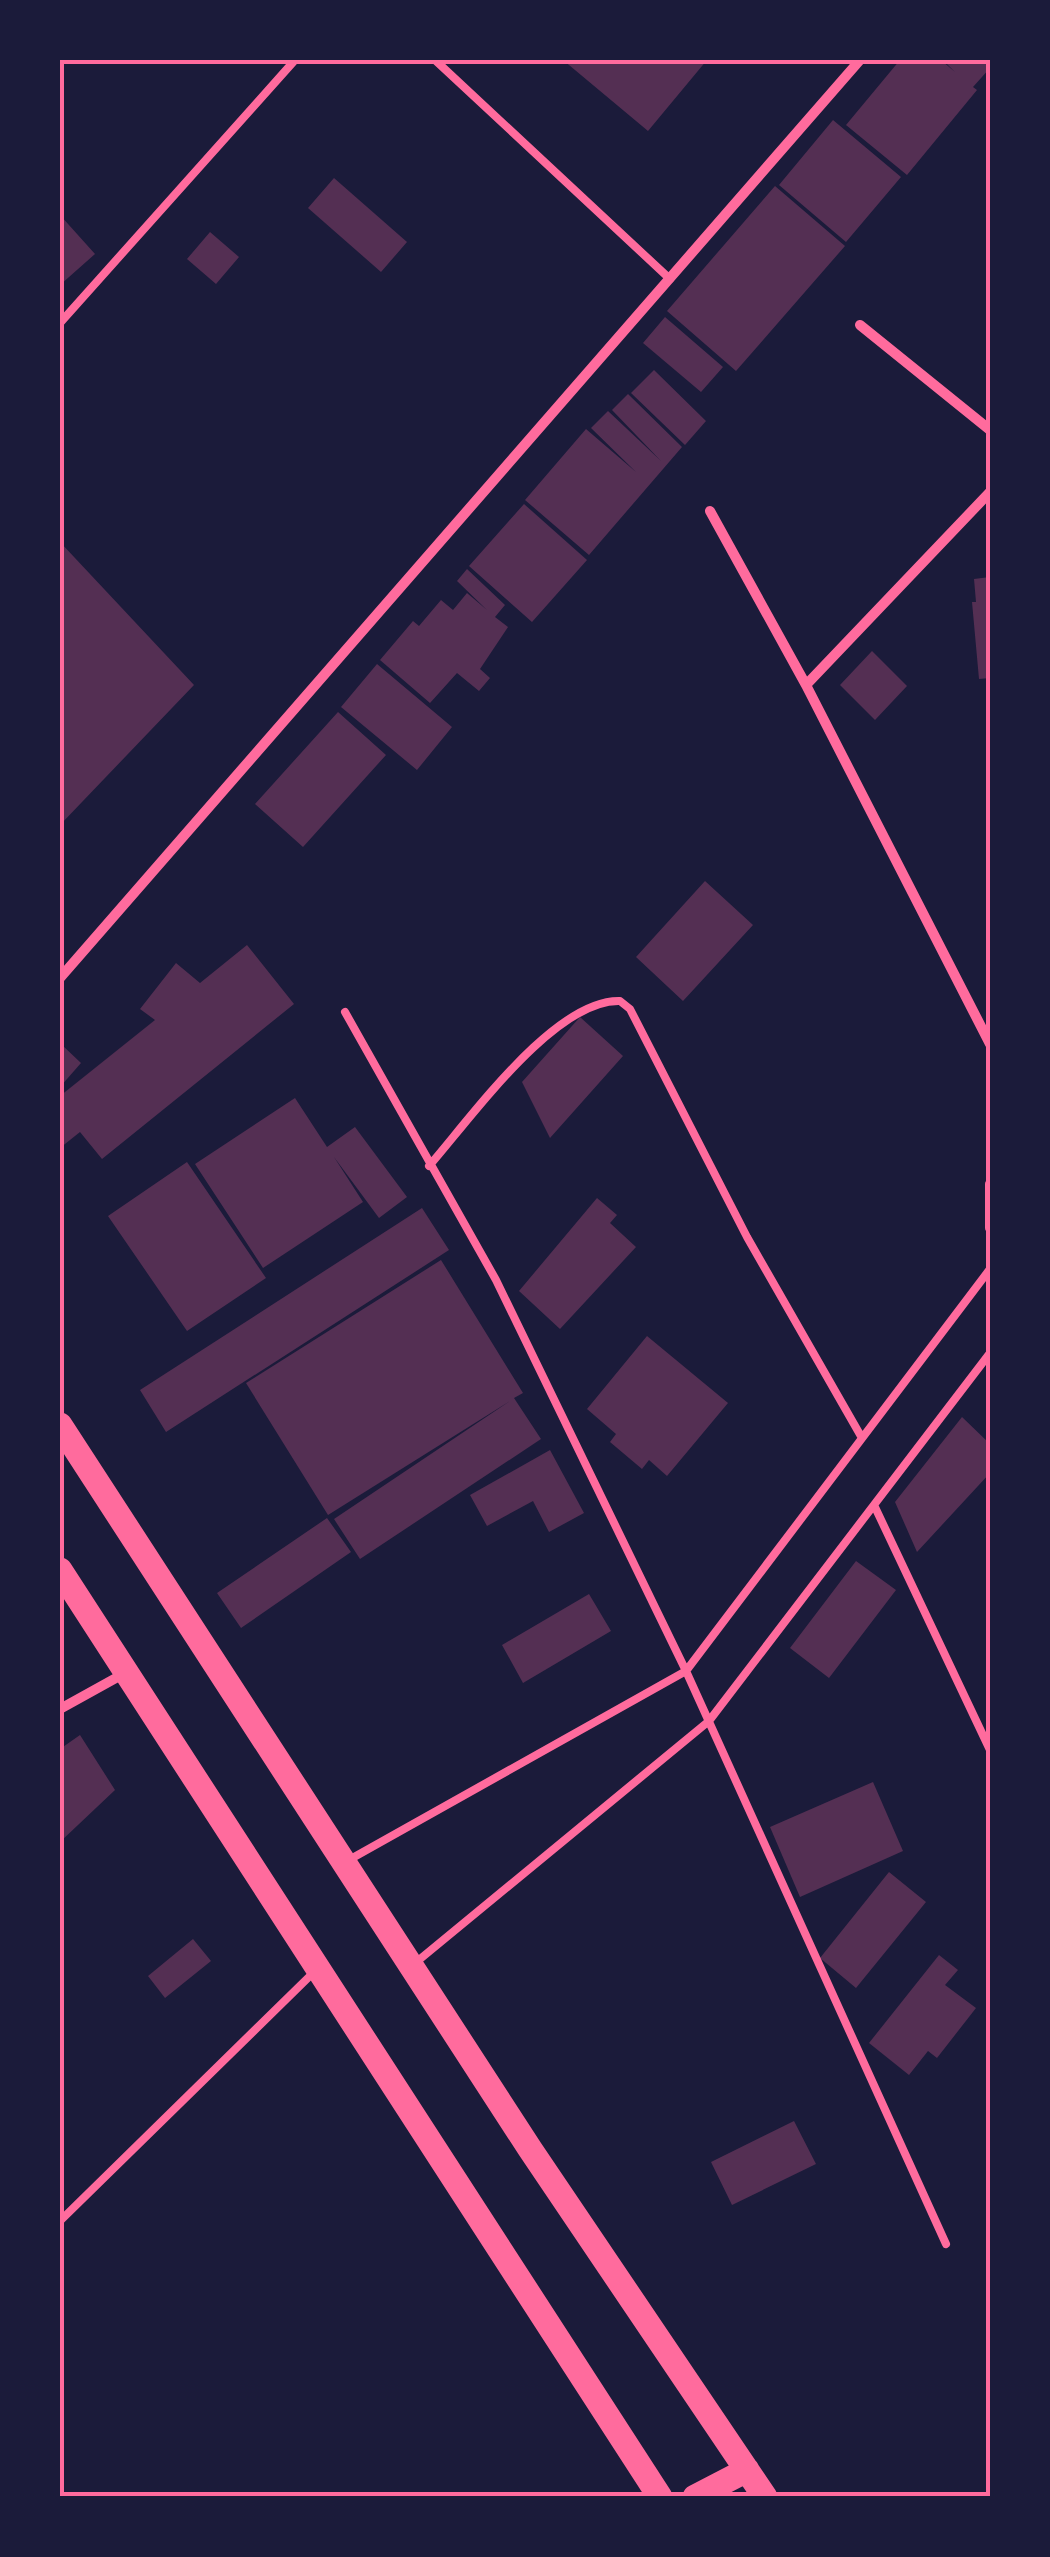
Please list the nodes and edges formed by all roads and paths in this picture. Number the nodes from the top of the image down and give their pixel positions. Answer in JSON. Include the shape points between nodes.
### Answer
{"nodes":[{"id":1,"x":296,"y":60,"type":"edge"},
{"id":2,"x":435,"y":60,"type":"edge"},
{"id":3,"x":860,"y":60,"type":"edge"},
{"id":4,"x":670,"y":278,"type":"junction"},
{"id":5,"x":60,"y":323,"type":"edge"},
{"id":6,"x":860,"y":325,"type":"dead end"},
{"id":7,"x":990,"y":430,"type":"edge"},
{"id":8,"x":990,"y":492,"type":"edge"},
{"id":9,"x":710,"y":511,"type":"dead end"},
{"id":10,"x":806,"y":685,"type":"junction"},
{"id":11,"x":60,"y":978,"type":"edge"},
{"id":12,"x":345,"y":1012,"type":"dead end"},
{"id":13,"x":990,"y":1044,"type":"edge"},
{"id":14,"x":429,"y":1166,"type":"junction"},
{"id":15,"x":990,"y":1184,"type":"edge"},
{"id":16,"x":990,"y":1228,"type":"edge"},
{"id":17,"x":990,"y":1270,"type":"edge"},
{"id":18,"x":990,"y":1352,"type":"edge"},
{"id":19,"x":60,"y":1425,"type":"edge"},
{"id":20,"x":862,"y":1438,"type":"junction"},
{"id":21,"x":874,"y":1505,"type":"junction"},
{"id":22,"x":60,"y":1570,"type":"edge"},
{"id":23,"x":686,"y":1671,"type":"junction"},
{"id":24,"x":126,"y":1673,"type":"junction"},
{"id":25,"x":60,"y":1709,"type":"edge"},
{"id":26,"x":709,"y":1722,"type":"junction"},
{"id":27,"x":990,"y":1750,"type":"edge"},
{"id":28,"x":344,"y":1864,"type":"junction"},
{"id":29,"x":410,"y":1966,"type":"junction"},
{"id":30,"x":317,"y":1969,"type":"junction"},
{"id":31,"x":60,"y":2221,"type":"edge"},
{"id":32,"x":946,"y":2244,"type":"dead end"},
{"id":33,"x":747,"y":2470,"type":"junction"},
{"id":34,"x":660,"y":2497,"type":"edge"},
{"id":35,"x":695,"y":2497,"type":"edge"},
{"id":36,"x":765,"y":2497,"type":"edge"}],
"edges":[{"from":1,"to":5,"type":"lane"},
{"from":2,"to":4,"type":"lane"},
{"from":3,"to":4,"type":"street"},
{"from":4,"to":11,"type":"street"},
{"from":6,"to":7,"type":"street"},
{"from":8,"to":10,"type":"street"},
{"from":9,"to":10,"type":"street"},
{"from":10,"to":13,"type":"street"},
{"from":12,"to":14,"type":"lane"},
{"from":14,"to":20,"type":"lane","via":[[550,1030],[590,1004],[620,1001]]},
{"from":14,"to":23,"type":"lane","via":[[496,1280]]},
{"from":15,"to":16,"type":"street"},
{"from":17,"to":20,"type":"lane"},
{"from":18,"to":21,"type":"lane"},
{"from":19,"to":28,"type":"main road"},
{"from":20,"to":23,"type":"lane"},
{"from":21,"to":26,"type":"lane"},
{"from":21,"to":27,"type":"lane"},
{"from":22,"to":24,"type":"main road"},
{"from":23,"to":26,"type":"lane"},
{"from":23,"to":28,"type":"lane"},
{"from":24,"to":25,"type":"street"},
{"from":24,"to":30,"type":"main road"},
{"from":26,"to":29,"type":"lane"},
{"from":26,"to":32,"type":"lane"},
{"from":28,"to":29,"type":"main road"},
{"from":29,"to":33,"type":"main road"},
{"from":30,"to":31,"type":"lane"},
{"from":30,"to":34,"type":"main road"},
{"from":33,"to":35,"type":"main road"},
{"from":33,"to":36,"type":"main road"}]}
